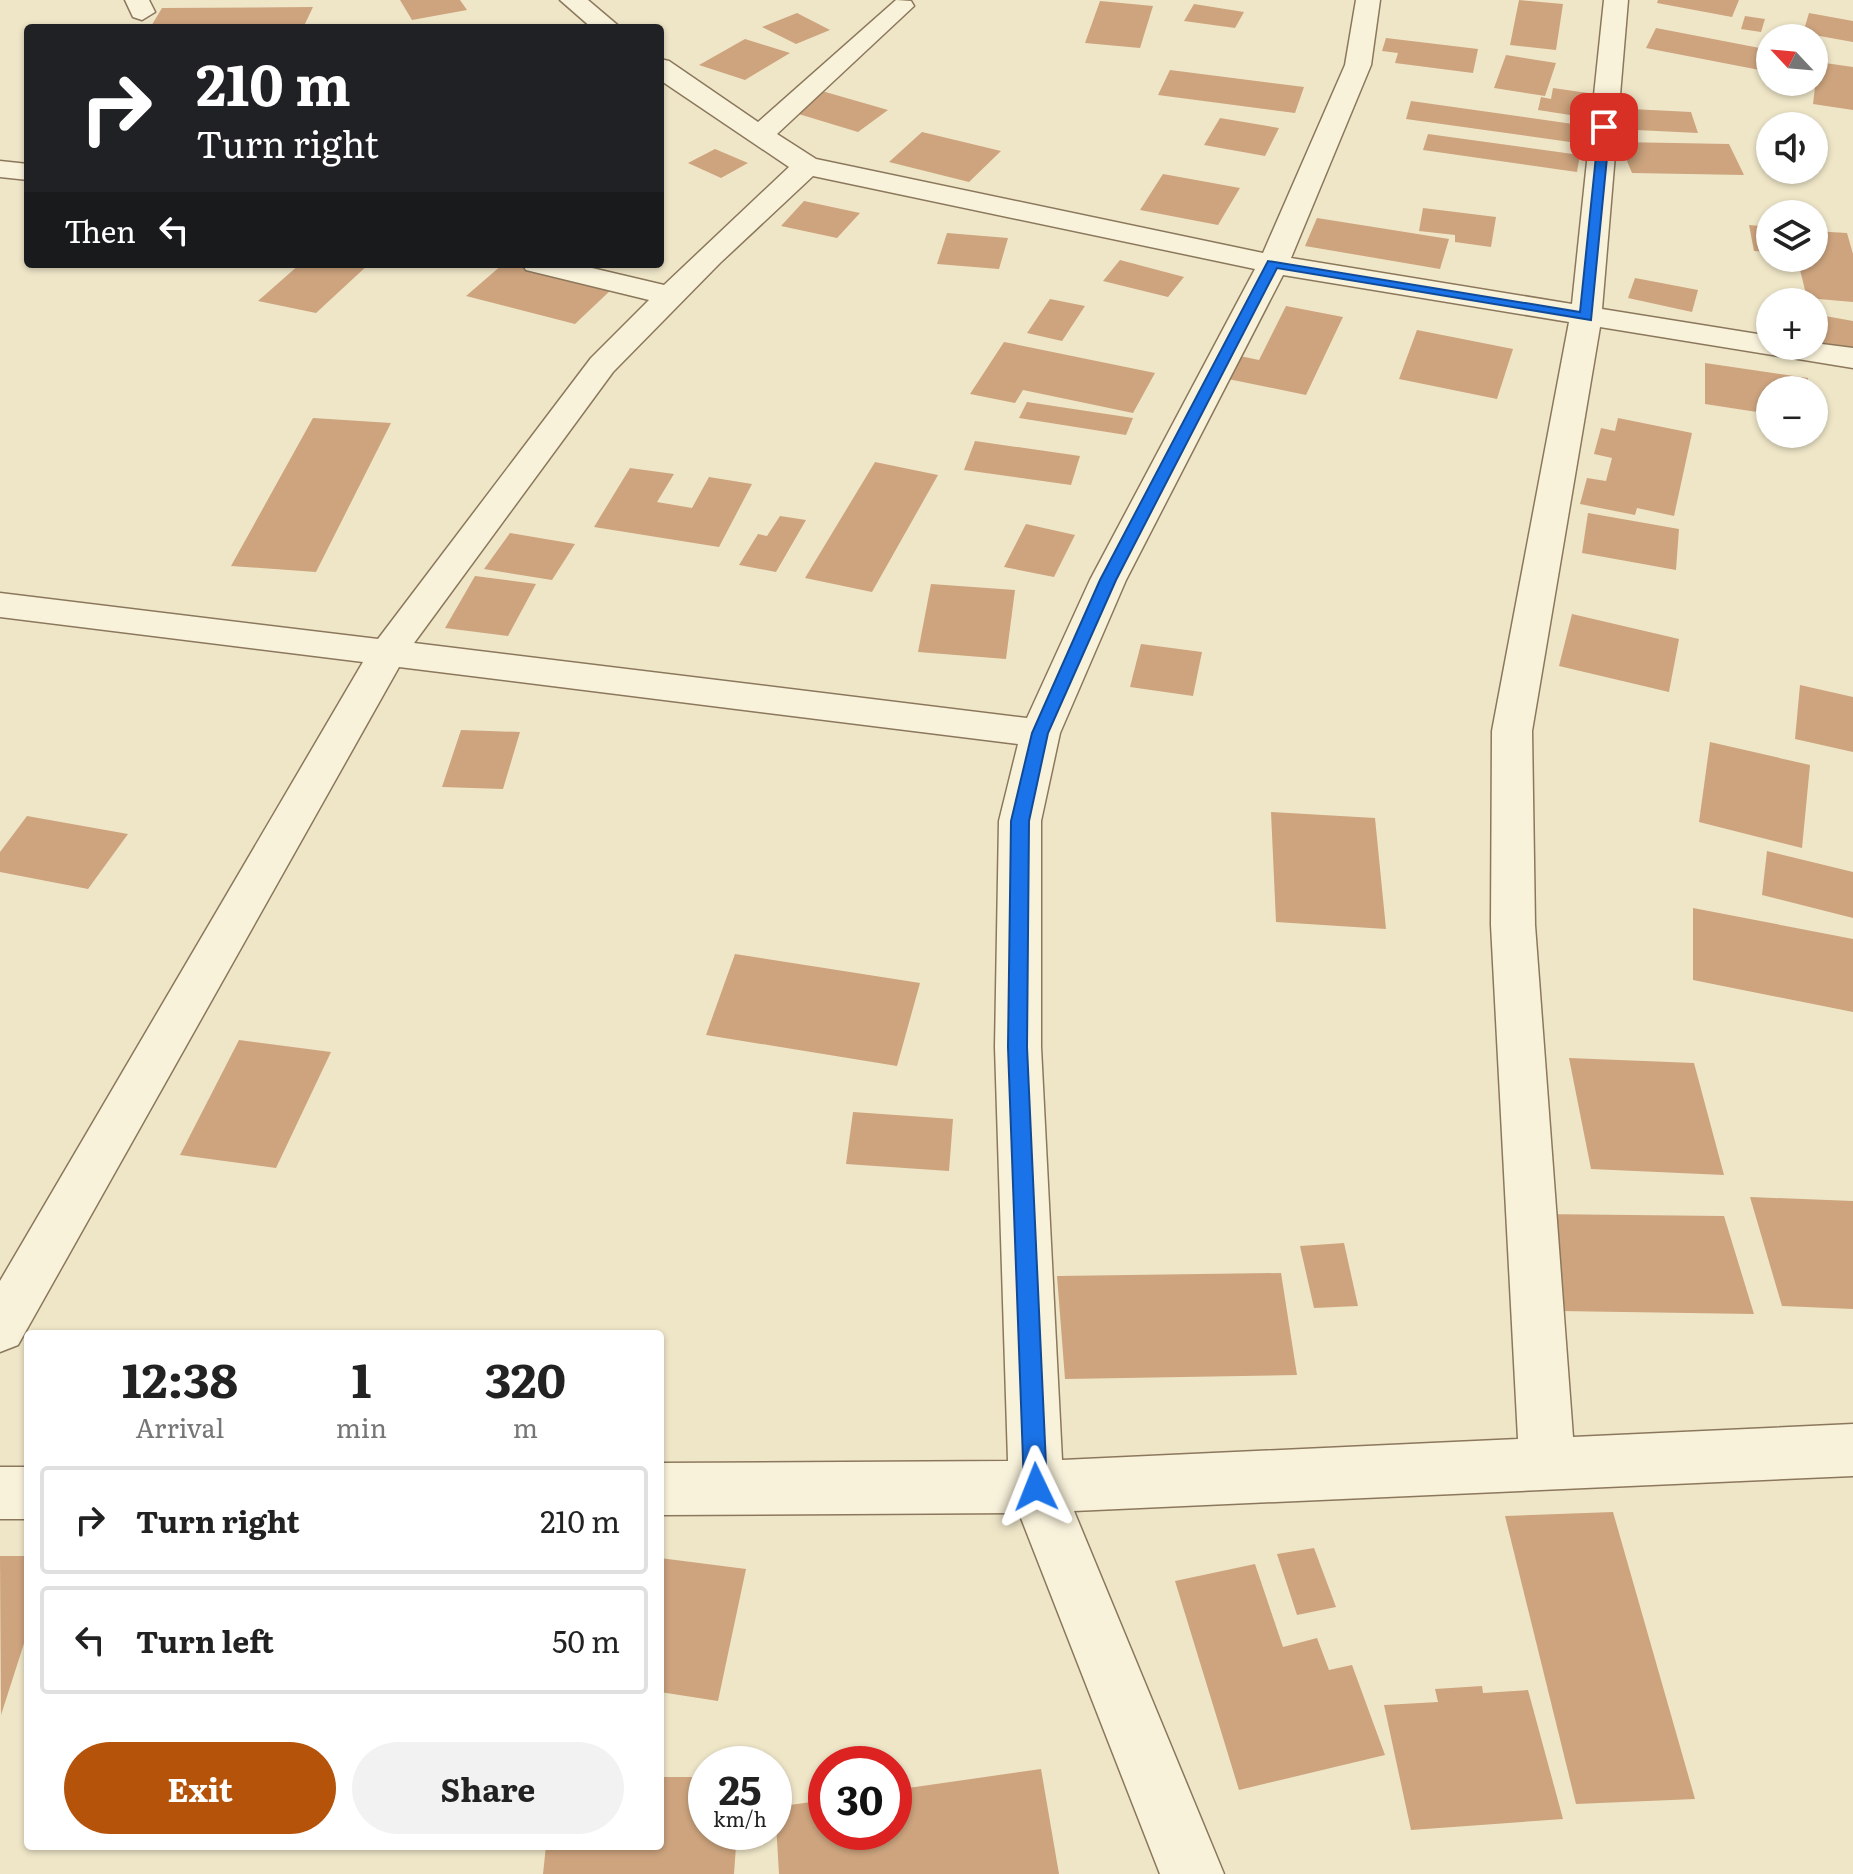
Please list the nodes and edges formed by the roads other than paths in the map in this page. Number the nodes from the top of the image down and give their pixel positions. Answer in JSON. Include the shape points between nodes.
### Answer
{"nodes":[{"id":1,"x":572,"y":0,"type":"edge"},
{"id":2,"x":1368,"y":0,"type":"edge"},
{"id":3,"x":1616,"y":0,"type":"edge"},
{"id":4,"x":902,"y":6,"type":"dead end"},
{"id":5,"x":603,"y":24,"type":"edge"},
{"id":6,"x":664,"y":70,"type":"edge"},
{"id":7,"x":760,"y":135,"type":"junction"},
{"id":8,"x":807,"y":166,"type":"junction"},
{"id":9,"x":0,"y":169,"type":"edge"},
{"id":10,"x":24,"y":172,"type":"edge"},
{"id":11,"x":1273,"y":264,"type":"junction"},
{"id":12,"x":554,"y":268,"type":"edge"},
{"id":13,"x":671,"y":296,"type":"junction"},
{"id":14,"x":1586,"y":317,"type":"junction"},
{"id":15,"x":1756,"y":344,"type":"edge"},
{"id":16,"x":1828,"y":354,"type":"edge"},
{"id":17,"x":1853,"y":358,"type":"edge"},
{"id":18,"x":0,"y":605,"type":"edge"},
{"id":19,"x":386,"y":655,"type":"junction"},
{"id":20,"x":1040,"y":733,"type":"junction"},
{"id":21,"x":0,"y":1329,"type":"edge"},
{"id":22,"x":1853,"y":1450,"type":"edge"},
{"id":23,"x":1547,"y":1462,"type":"junction"},
{"id":24,"x":1036,"y":1487,"type":"junction"},
{"id":25,"x":664,"y":1489,"type":"edge"},
{"id":26,"x":0,"y":1493,"type":"edge"},
{"id":27,"x":24,"y":1493,"type":"edge"},
{"id":28,"x":1192,"y":1874,"type":"edge"}],
"edges":[{"from":1,"to":5,"type":"street"},
{"from":2,"to":11,"type":"street","via":[[1358,65]]},
{"from":3,"to":14,"type":"street"},
{"from":4,"to":7,"type":"street"},
{"from":6,"to":7,"type":"street"},
{"from":7,"to":8,"type":"street"},
{"from":8,"to":11,"type":"street"},
{"from":8,"to":13,"type":"street"},
{"from":9,"to":10,"type":"street"},
{"from":11,"to":14,"type":"street"},
{"from":11,"to":20,"type":"street","via":[[1108,580]]},
{"from":12,"to":13,"type":"street"},
{"from":13,"to":19,"type":"street","via":[[602,365]]},
{"from":14,"to":15,"type":"street"},
{"from":14,"to":23,"type":"street","via":[[1512,731],[1513,925]]},
{"from":16,"to":17,"type":"street"},
{"from":18,"to":19,"type":"street"},
{"from":19,"to":20,"type":"street"},
{"from":19,"to":21,"type":"street"},
{"from":20,"to":24,"type":"street","via":[[1020,821],[1018,1047]]},
{"from":22,"to":23,"type":"street"},
{"from":23,"to":24,"type":"street"},
{"from":24,"to":25,"type":"street"},
{"from":24,"to":28,"type":"street"},
{"from":26,"to":27,"type":"street"}]}
